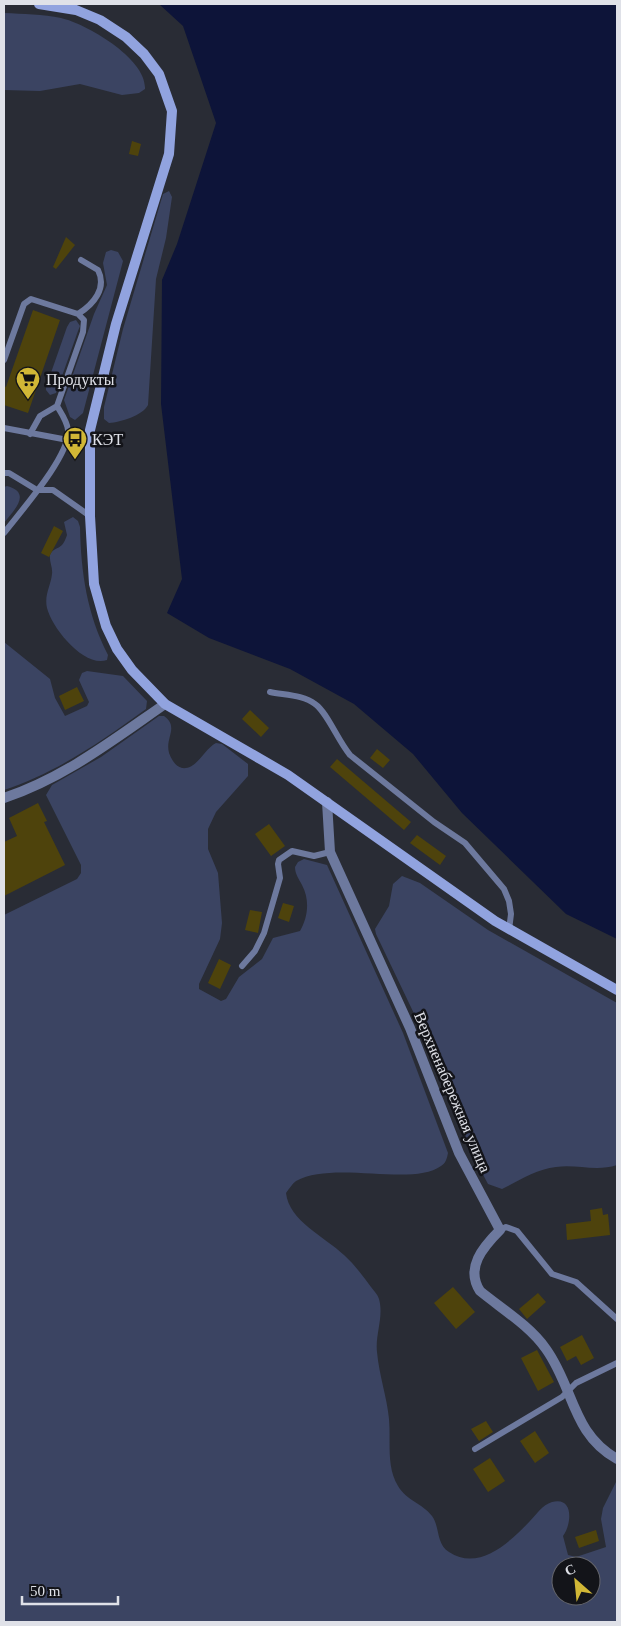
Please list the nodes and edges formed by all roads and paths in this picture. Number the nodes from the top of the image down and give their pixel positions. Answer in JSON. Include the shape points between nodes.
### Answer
{"nodes":[{"id":1,"x":39,"y":4,"type":"edge"},
{"id":2,"x":81,"y":260,"type":"dead end"},
{"id":3,"x":78,"y":314,"type":"junction"},
{"id":4,"x":4,"y":360,"type":"edge"},
{"id":5,"x":57,"y":406,"type":"junction"},
{"id":6,"x":4,"y":428,"type":"edge"},
{"id":7,"x":30,"y":434,"type":"junction"},
{"id":8,"x":90,"y":437,"type":"junction"},
{"id":9,"x":68,"y":440,"type":"junction"},
{"id":10,"x":4,"y":473,"type":"edge"},
{"id":11,"x":37,"y":490,"type":"junction"},
{"id":12,"x":90,"y":516,"type":"junction"},
{"id":13,"x":4,"y":533,"type":"edge"},
{"id":14,"x":270,"y":692,"type":"dead end"},
{"id":15,"x":165,"y":704,"type":"junction"},
{"id":16,"x":4,"y":798,"type":"edge"},
{"id":17,"x":327,"y":802,"type":"junction"},
{"id":18,"x":330,"y":852,"type":"junction"},
{"id":19,"x":509,"y":930,"type":"junction"},
{"id":20,"x":242,"y":966,"type":"dead end"},
{"id":21,"x":617,"y":990,"type":"edge"},
{"id":22,"x":500,"y":1230,"type":"junction"},
{"id":23,"x":617,"y":1320,"type":"edge"},
{"id":24,"x":617,"y":1363,"type":"edge"},
{"id":25,"x":569,"y":1391,"type":"junction"},
{"id":26,"x":475,"y":1449,"type":"dead end"},
{"id":27,"x":617,"y":1459,"type":"edge"}],
"edges":[{"from":1,"to":8,"type":"main road","via":[[76,10],[100,20],[126,37],[159,74],[172,111],[169,154],[116,324]]},
{"from":2,"to":3,"type":"lane","via":[[98,270],[101,287],[93,302]]},
{"from":3,"to":4,"type":"lane","via":[[34,299],[28,301]]},
{"from":3,"to":5,"type":"lane","via":[[84,320],[83,332]]},
{"from":5,"to":7,"type":"lane","via":[[40,416]]},
{"from":5,"to":9,"type":"lane","via":[[66,421]]},
{"from":6,"to":7,"type":"lane"},
{"from":7,"to":9,"type":"lane"},
{"from":8,"to":9,"type":"lane"},
{"from":8,"to":12,"type":"main road"},
{"from":9,"to":11,"type":"lane"},
{"from":10,"to":11,"type":"lane"},
{"from":11,"to":12,"type":"lane","via":[[54,490]]},
{"from":11,"to":13,"type":"lane"},
{"from":12,"to":15,"type":"main road","via":[[94,584],[106,626],[132,670]]},
{"from":14,"to":19,"type":"lane","via":[[315,703],[350,755],[465,843],[504,889],[511,914]]},
{"from":15,"to":16,"type":"street","via":[[64,772],[29,790]]},
{"from":15,"to":17,"type":"main road","via":[[250,752]]},
{"from":17,"to":18,"type":"street","name":"Верхненабережная улица"},
{"from":17,"to":19,"type":"main road"},
{"from":18,"to":20,"type":"lane","via":[[314,856],[292,851],[279,860],[280,878],[264,933],[255,952]]},
{"from":18,"to":22,"type":"street","name":"Верхненабережная улица","via":[[410,1028],[459,1153]]},
{"from":19,"to":21,"type":"main road"},
{"from":22,"to":23,"type":"lane","via":[[506,1227],[517,1231],[552,1274],[576,1282]]},
{"from":22,"to":25,"type":"street","via":[[478,1257],[475,1282],[480,1291],[542,1345]]},
{"from":24,"to":25,"type":"lane","via":[[576,1382]]},
{"from":25,"to":26,"type":"lane"},
{"from":25,"to":27,"type":"street","via":[[582,1427],[599,1448]]}]}
